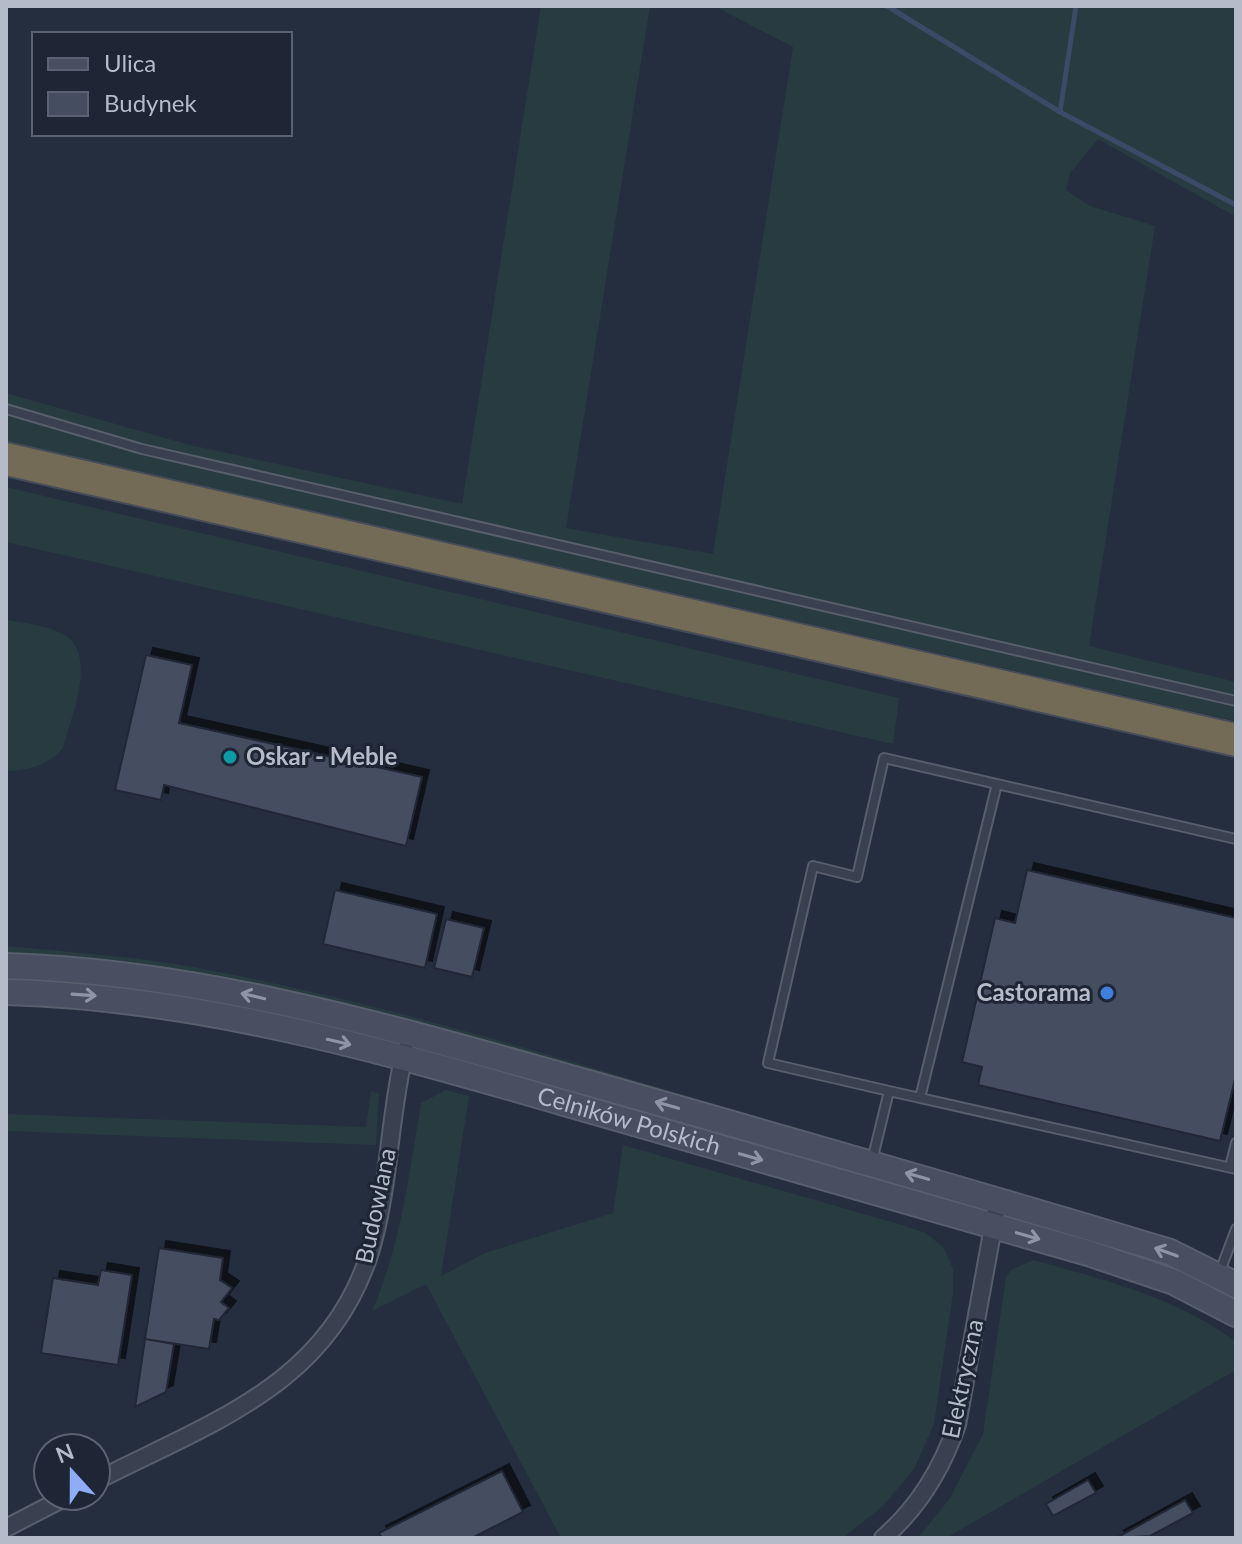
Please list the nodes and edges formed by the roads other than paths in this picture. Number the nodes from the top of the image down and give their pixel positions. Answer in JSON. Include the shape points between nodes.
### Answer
{"nodes":[{"id":1,"x":6,"y":409,"type":"edge"},
{"id":2,"x":6,"y":459,"type":"edge"},
{"id":3,"x":1236,"y":701,"type":"edge"},
{"id":4,"x":1236,"y":740,"type":"edge"},
{"id":5,"x":997,"y":784,"type":"junction"},
{"id":6,"x":1236,"y":839,"type":"edge"},
{"id":7,"x":6,"y":966,"type":"edge"},
{"id":8,"x":6,"y":992,"type":"edge"},
{"id":9,"x":409,"y":1032,"type":"junction"},
{"id":10,"x":403,"y":1057,"type":"junction"},
{"id":11,"x":889,"y":1091,"type":"junction"},
{"id":12,"x":920,"y":1098,"type":"junction"},
{"id":13,"x":1236,"y":1143,"type":"edge"},
{"id":14,"x":871,"y":1163,"type":"junction"},
{"id":15,"x":1233,"y":1168,"type":"edge"},
{"id":16,"x":998,"y":1200,"type":"junction"},
{"id":17,"x":991,"y":1225,"type":"junction"},
{"id":18,"x":1236,"y":1229,"type":"edge"},
{"id":19,"x":1228,"y":1280,"type":"edge"},
{"id":20,"x":1236,"y":1314,"type":"edge"},
{"id":21,"x":112,"y":1473,"type":"edge"},
{"id":22,"x":37,"y":1512,"type":"edge"},
{"id":23,"x":6,"y":1528,"type":"edge"},
{"id":24,"x":883,"y":1538,"type":"edge"}],
"edges":[{"from":1,"to":3,"type":"lane","via":[[142,449]]},
{"from":2,"to":4,"type":"highway"},
{"from":5,"to":6,"type":"lane"},
{"from":5,"to":11,"type":"lane","via":[[884,758],[857,877],[813,866],[768,1063]]},
{"from":5,"to":12,"type":"lane"},
{"from":9,"to":7,"type":"street","name":"Celników Polskich","one_way":true,"via":[[181,981]]},
{"from":8,"to":10,"type":"street","name":"Celników Polskich","one_way":true,"via":[[175,1005]]},
{"from":9,"to":10,"type":"street","name":"Budowlana"},
{"from":14,"to":9,"type":"street","name":"Celników Polskich","one_way":true},
{"from":10,"to":17,"type":"street","name":"Celników Polskich","one_way":true},
{"from":10,"to":21,"type":"street","name":"Budowlana","via":[[371,1248],[354,1294],[323,1342],[274,1388]]},
{"from":11,"to":12,"type":"lane"},
{"from":11,"to":14,"type":"lane"},
{"from":12,"to":15,"type":"lane"},
{"from":13,"to":15,"type":"lane"},
{"from":16,"to":14,"type":"street","name":"Celników Polskich","one_way":true},
{"from":16,"to":17,"type":"street","name":"Elektryczna"},
{"from":19,"to":16,"type":"street","name":"Celników Polskich","one_way":true,"via":[[1170,1252]]},
{"from":17,"to":20,"type":"street","name":"Celników Polskich","one_way":true,"via":[[1174,1282]]},
{"from":17,"to":24,"type":"street","name":"Elektryczna","via":[[957,1425],[922,1497]]},
{"from":18,"to":19,"type":"lane"},
{"from":22,"to":23,"type":"street"}]}
